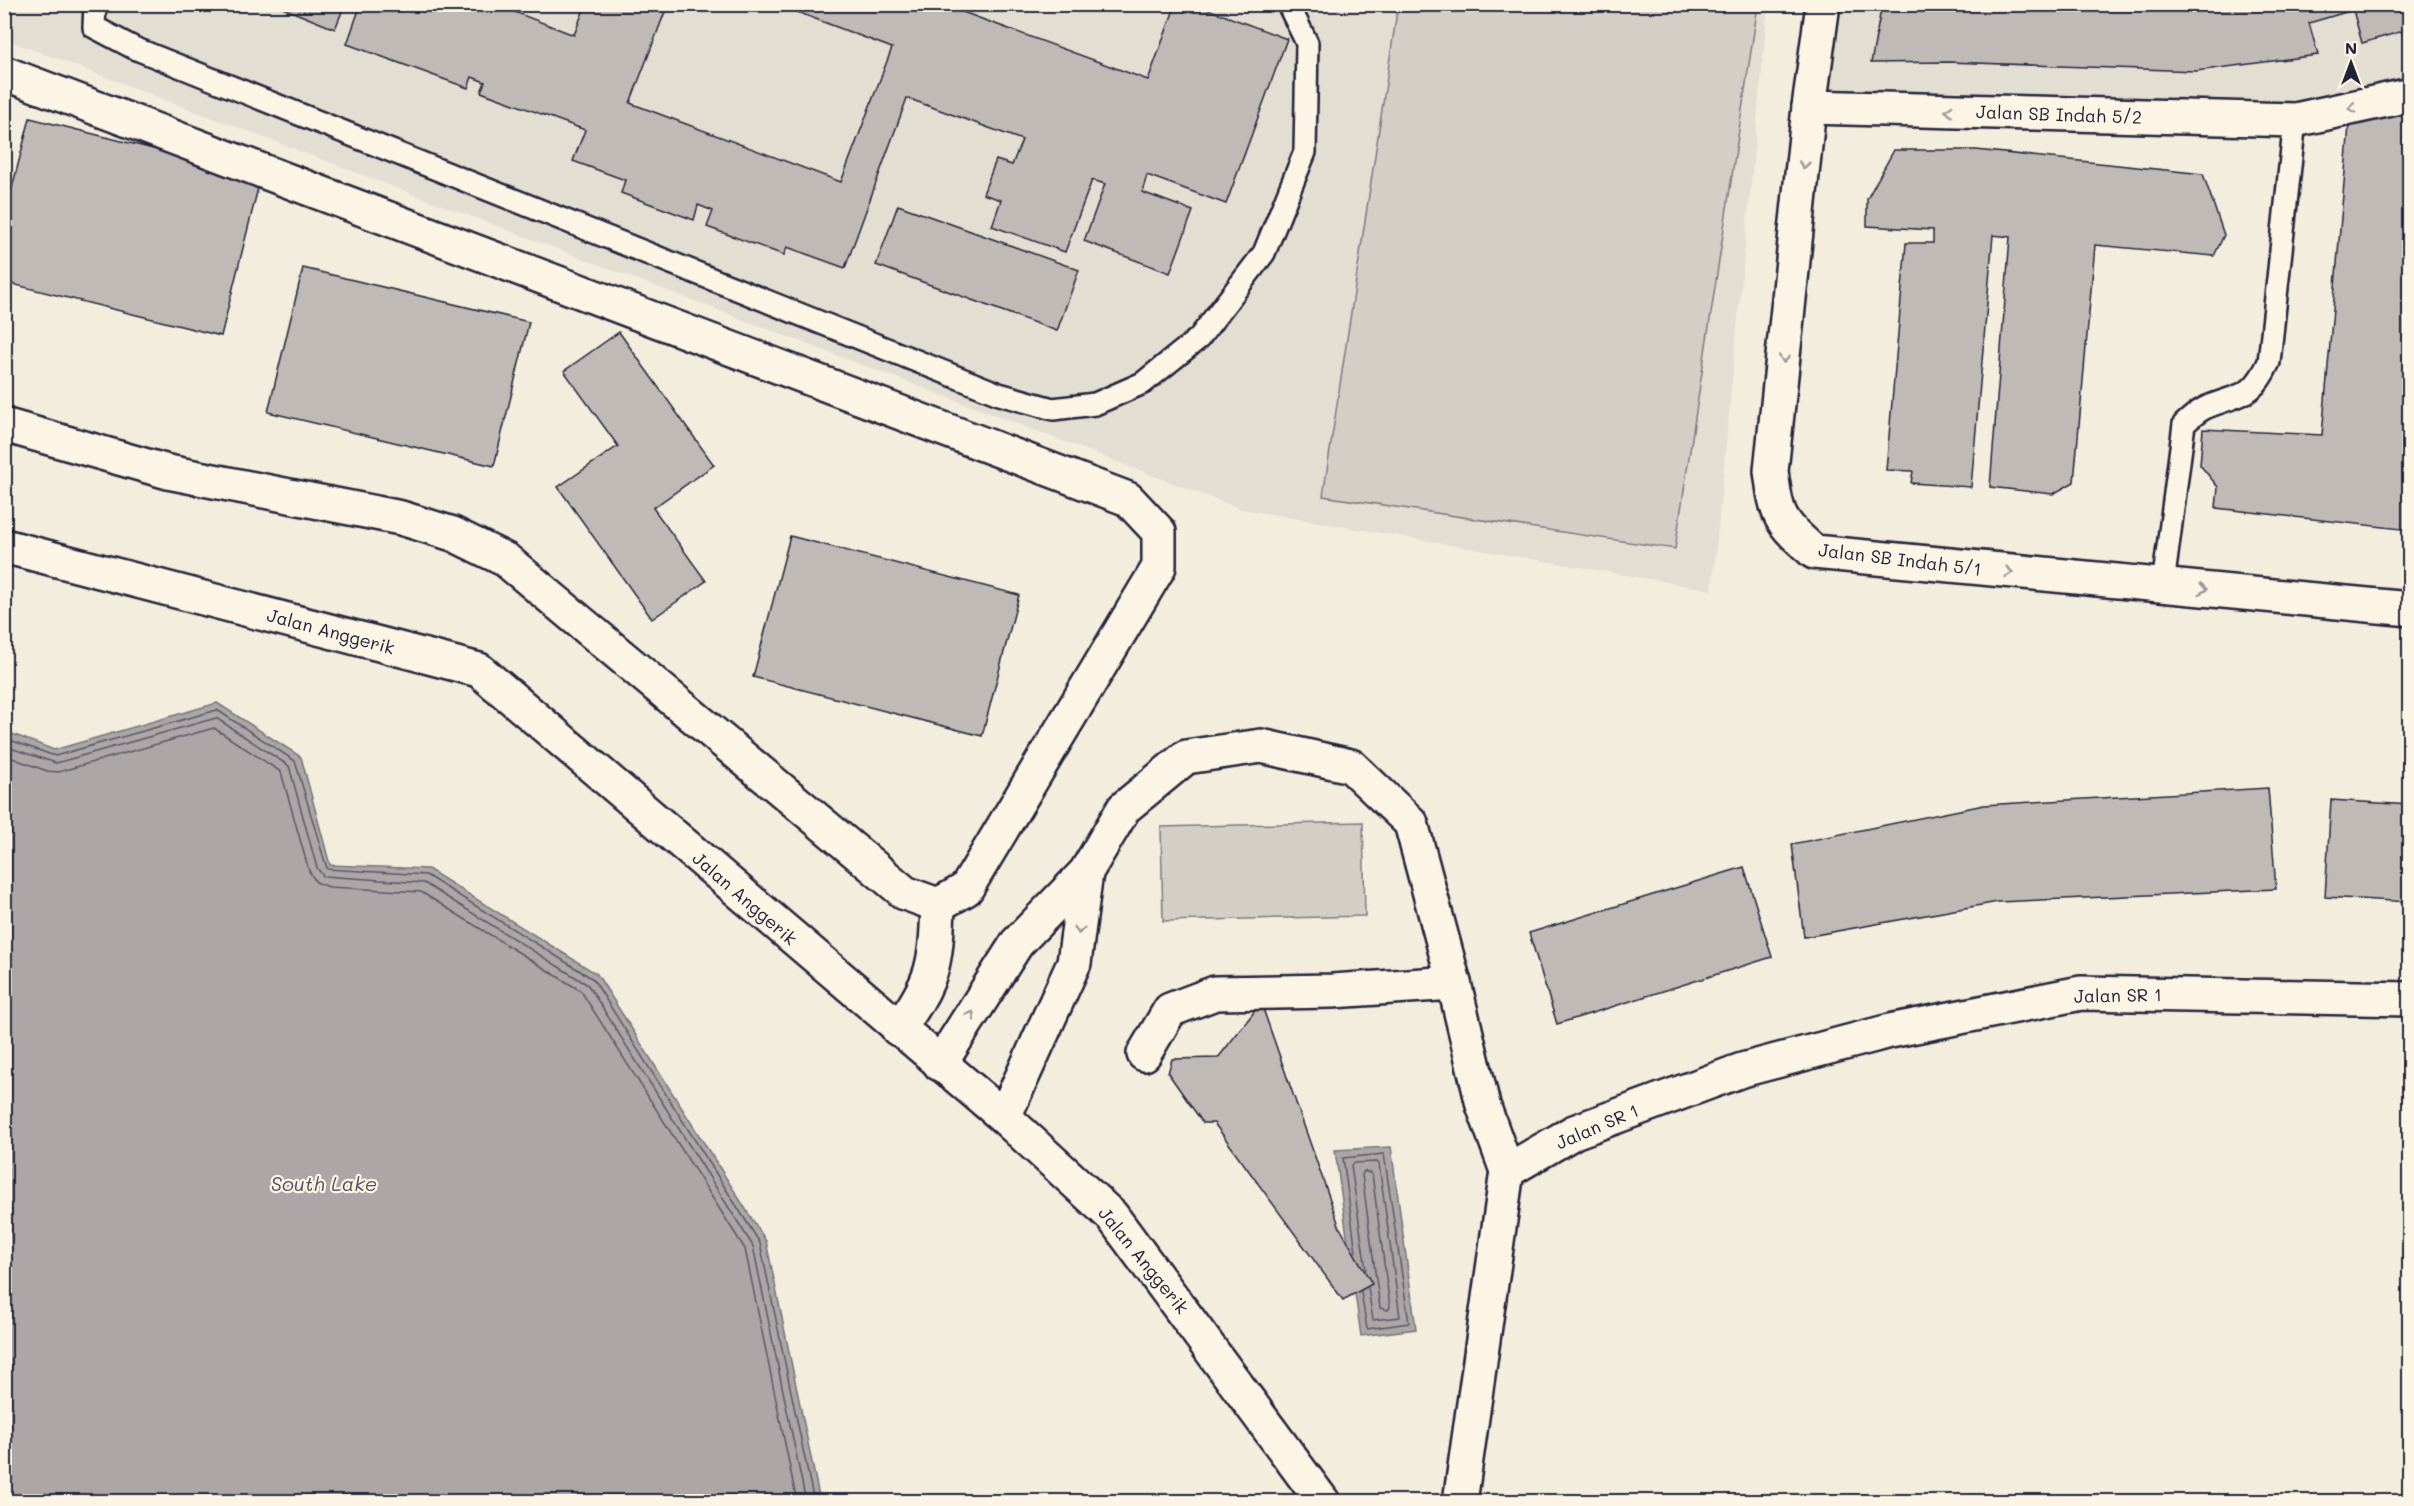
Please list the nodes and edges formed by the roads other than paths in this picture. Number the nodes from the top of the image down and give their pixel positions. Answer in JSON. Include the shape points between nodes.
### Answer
{"nodes":[{"id":1,"x":95,"y":4,"type":"edge"},
{"id":2,"x":1288,"y":4,"type":"edge"},
{"id":3,"x":1823,"y":4,"type":"edge"},
{"id":4,"x":4,"y":73,"type":"edge"},
{"id":5,"x":2409,"y":96,"type":"edge"},
{"id":6,"x":1809,"y":107,"type":"junction"},
{"id":7,"x":2295,"y":120,"type":"junction"},
{"id":8,"x":4,"y":425,"type":"edge"},
{"id":9,"x":4,"y":546,"type":"edge"},
{"id":10,"x":2163,"y":585,"type":"junction"},
{"id":11,"x":2409,"y":609,"type":"edge"},
{"id":12,"x":1086,"y":872,"type":"junction"},
{"id":13,"x":938,"y":905,"type":"junction"},
{"id":14,"x":1454,"y":983,"type":"junction"},
{"id":15,"x":2409,"y":999,"type":"edge"},
{"id":16,"x":898,"y":1029,"type":"junction"},
{"id":17,"x":1144,"y":1054,"type":"dead end"},
{"id":18,"x":940,"y":1064,"type":"junction"},
{"id":19,"x":1004,"y":1117,"type":"junction"},
{"id":20,"x":1507,"y":1171,"type":"junction"},
{"id":21,"x":1323,"y":1502,"type":"edge"},
{"id":22,"x":1460,"y":1502,"type":"edge"}],
"edges":[{"from":1,"to":2,"type":"lane","via":[[93,27],[134,48],[999,394],[1053,409],[1095,404],[1143,383],[1199,338],[1264,253],[1305,152],[1306,43]]},
{"from":3,"to":6,"type":"street"},
{"from":4,"to":13,"type":"street","via":[[1128,499],[1159,532],[1159,567],[966,890]]},
{"from":5,"to":7,"type":"street","name":"Jalan SB Indah 5/2","one_way":true},
{"from":7,"to":6,"type":"street","name":"Jalan SB Indah 5/2","one_way":true},
{"from":6,"to":10,"type":"street","name":"Jalan SB Indah 5/1","one_way":true,"via":[[1771,471],[1775,502],[1784,525],[1814,552]]},
{"from":7,"to":10,"type":"lane","via":[[2269,362],[2259,383],[2238,398],[2205,407],[2184,424]]},
{"from":8,"to":13,"type":"street","via":[[168,472],[400,518],[453,534],[506,560],[905,893]]},
{"from":9,"to":16,"type":"street","name":"Jalan Anggerik","via":[[479,670]]},
{"from":10,"to":11,"type":"street","name":"Jalan SB Indah 5/1","one_way":true},
{"from":12,"to":14,"type":"street","via":[[1124,808],[1186,757],[1261,746],[1351,766],[1411,823]]},
{"from":18,"to":12,"type":"street","one_way":true,"via":[[1017,943]]},
{"from":12,"to":19,"type":"street","one_way":true,"via":[[1074,963]]},
{"from":13,"to":16,"type":"street","via":[[932,973],[921,999]]},
{"from":14,"to":17,"type":"street","via":[[1215,993],[1170,1010]]},
{"from":14,"to":20,"type":"street","via":[[1483,1105]]},
{"from":15,"to":20,"type":"street","name":"Jalan SR 1","via":[[2081,993],[1890,1031],[1742,1070],[1574,1132]]},
{"from":16,"to":18,"type":"street","name":"Jalan Anggerik"},
{"from":18,"to":19,"type":"street","name":"Jalan Anggerik"},
{"from":19,"to":21,"type":"street","name":"Jalan Anggerik","via":[[1112,1216]]},
{"from":20,"to":22,"type":"street"}]}
